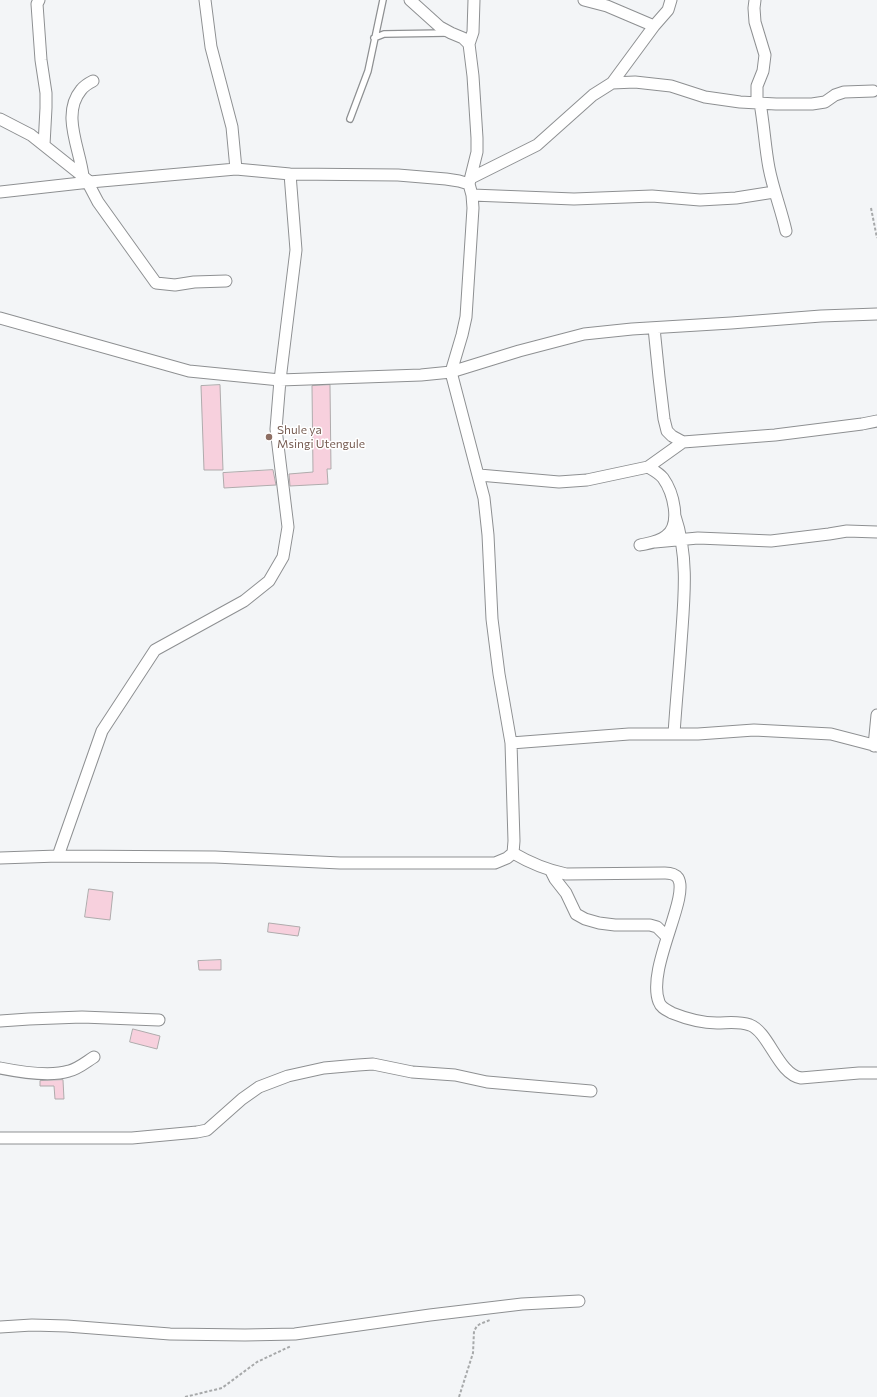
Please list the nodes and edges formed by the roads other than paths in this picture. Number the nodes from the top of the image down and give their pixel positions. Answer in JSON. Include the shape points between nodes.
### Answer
{"nodes":[{"id":1,"x":39,"y":0,"type":"edge"},
{"id":2,"x":205,"y":0,"type":"edge"},
{"id":3,"x":383,"y":0,"type":"edge"},
{"id":4,"x":410,"y":0,"type":"edge"},
{"id":5,"x":474,"y":0,"type":"edge"},
{"id":6,"x":584,"y":0,"type":"edge"},
{"id":7,"x":672,"y":0,"type":"edge"},
{"id":8,"x":755,"y":0,"type":"edge"},
{"id":9,"x":654,"y":26,"type":"junction"},
{"id":10,"x":451,"y":34,"type":"junction"},
{"id":11,"x":374,"y":38,"type":"junction"},
{"id":12,"x":469,"y":44,"type":"junction"},
{"id":13,"x":93,"y":81,"type":"dead end"},
{"id":14,"x":612,"y":83,"type":"junction"},
{"id":15,"x":873,"y":91,"type":"dead end"},
{"id":16,"x":759,"y":103,"type":"junction"},
{"id":17,"x":0,"y":119,"type":"edge"},
{"id":18,"x":350,"y":119,"type":"dead end"},
{"id":19,"x":44,"y":145,"type":"junction"},
{"id":20,"x":236,"y":170,"type":"junction"},
{"id":21,"x":290,"y":174,"type":"junction"},
{"id":22,"x":87,"y":180,"type":"junction"},
{"id":23,"x":471,"y":186,"type":"junction"},
{"id":24,"x":0,"y":192,"type":"edge"},
{"id":25,"x":774,"y":192,"type":"junction"},
{"id":26,"x":786,"y":230,"type":"dead end"},
{"id":27,"x":226,"y":281,"type":"dead end"},
{"id":28,"x":877,"y":314,"type":"edge"},
{"id":29,"x":0,"y":318,"type":"edge"},
{"id":30,"x":654,"y":328,"type":"junction"},
{"id":31,"x":451,"y":372,"type":"junction"},
{"id":32,"x":280,"y":380,"type":"junction"},
{"id":33,"x":877,"y":421,"type":"edge"},
{"id":34,"x":683,"y":442,"type":"junction"},
{"id":35,"x":648,"y":467,"type":"junction"},
{"id":36,"x":479,"y":475,"type":"junction"},
{"id":37,"x":675,"y":516,"type":"junction"},
{"id":38,"x":877,"y":532,"type":"edge"},
{"id":39,"x":681,"y":540,"type":"junction"},
{"id":40,"x":655,"y":542,"type":"junction"},
{"id":41,"x":640,"y":545,"type":"dead end"},
{"id":42,"x":877,"y":716,"type":"edge"},
{"id":43,"x":674,"y":734,"type":"junction"},
{"id":44,"x":511,"y":743,"type":"junction"},
{"id":45,"x":875,"y":746,"type":"edge"},
{"id":46,"x":512,"y":853,"type":"junction"},
{"id":47,"x":58,"y":856,"type":"junction"},
{"id":48,"x":1,"y":860,"type":"edge"},
{"id":49,"x":551,"y":871,"type":"junction"},
{"id":50,"x":667,"y":937,"type":"junction"},
{"id":51,"x":160,"y":1020,"type":"dead end"},
{"id":52,"x":0,"y":1021,"type":"edge"},
{"id":53,"x":94,"y":1057,"type":"dead end"},
{"id":54,"x":0,"y":1068,"type":"edge"},
{"id":55,"x":877,"y":1073,"type":"edge"},
{"id":56,"x":591,"y":1091,"type":"dead end"},
{"id":57,"x":0,"y":1138,"type":"edge"},
{"id":58,"x":579,"y":1301,"type":"dead end"},
{"id":59,"x":0,"y":1327,"type":"edge"}],
"edges":[{"from":1,"to":19,"type":"street","via":[[37,4],[40,60],[46,93]]},
{"from":2,"to":20,"type":"street","via":[[211,47],[232,128]]},
{"from":3,"to":11,"type":"lane"},
{"from":4,"to":10,"type":"street"},
{"from":5,"to":12,"type":"street","via":[[473,32]]},
{"from":6,"to":9,"type":"street","via":[[607,6]]},
{"from":7,"to":9,"type":"street","via":[[668,10]]},
{"from":8,"to":16,"type":"street","via":[[755,22],[765,55],[757,86]]},
{"from":9,"to":14,"type":"street"},
{"from":10,"to":11,"type":"lane","via":[[384,34]]},
{"from":10,"to":12,"type":"street","via":[[463,38]]},
{"from":11,"to":18,"type":"lane","via":[[368,71]]},
{"from":12,"to":23,"type":"street","via":[[477,138]]},
{"from":13,"to":22,"type":"street","via":[[82,88],[75,97],[72,108],[72,125]]},
{"from":14,"to":16,"type":"street","via":[[635,82],[671,86],[705,97]]},
{"from":14,"to":23,"type":"street","via":[[594,95],[537,145]]},
{"from":15,"to":16,"type":"street","via":[[844,92],[834,95],[825,102],[812,104]]},
{"from":16,"to":25,"type":"street"},
{"from":17,"to":19,"type":"street"},
{"from":19,"to":22,"type":"street"},
{"from":20,"to":21,"type":"street"},
{"from":20,"to":22,"type":"street"},
{"from":21,"to":23,"type":"street","via":[[398,175],[446,179]]},
{"from":21,"to":32,"type":"street","via":[[296,250]]},
{"from":22,"to":24,"type":"street"},
{"from":22,"to":27,"type":"street","via":[[98,202],[156,283],[175,285]]},
{"from":23,"to":25,"type":"street","via":[[574,199],[652,196],[700,200]]},
{"from":23,"to":31,"type":"street","via":[[473,208],[466,317]]},
{"from":25,"to":26,"type":"street"},
{"from":28,"to":30,"type":"street"},
{"from":29,"to":32,"type":"street","via":[[189,371]]},
{"from":30,"to":31,"type":"street","via":[[584,334]]},
{"from":30,"to":34,"type":"street","via":[[667,431]]},
{"from":31,"to":32,"type":"street"},
{"from":31,"to":36,"type":"street"},
{"from":32,"to":47,"type":"street","via":[[276,429],[288,527],[283,557],[269,581],[244,601],[156,650],[102,731]]},
{"from":33,"to":34,"type":"street","via":[[775,435]]},
{"from":34,"to":35,"type":"street"},
{"from":35,"to":36,"type":"street","via":[[586,480],[559,482]]},
{"from":35,"to":37,"type":"street","via":[[663,478],[671,495]]},
{"from":36,"to":44,"type":"street","via":[[488,536],[492,619]]},
{"from":37,"to":39,"type":"street"},
{"from":37,"to":40,"type":"street","via":[[672,530]]},
{"from":38,"to":39,"type":"street","via":[[847,530],[771,541],[698,538]]},
{"from":39,"to":40,"type":"street"},
{"from":39,"to":43,"type":"street","via":[[685,589]]},
{"from":40,"to":41,"type":"street"},
{"from":42,"to":45,"type":"street"},
{"from":43,"to":44,"type":"street","via":[[629,734]]},
{"from":43,"to":45,"type":"street","via":[[754,730],[831,734]]},
{"from":44,"to":46,"type":"street","via":[[514,841]]},
{"from":46,"to":47,"type":"street","via":[[495,863],[340,864],[215,857]]},
{"from":46,"to":49,"type":"street"},
{"from":47,"to":48,"type":"street"},
{"from":49,"to":50,"type":"street","via":[[576,914],[599,923],[650,925],[657,927]]},
{"from":49,"to":50,"type":"street","via":[[566,874],[665,872],[676,876],[681,888]]},
{"from":50,"to":55,"type":"street","via":[[656,980],[662,1008],[700,1022],[736,1022],[755,1027],[786,1069],[795,1077]]},
{"from":51,"to":52,"type":"street","via":[[82,1017]]},
{"from":53,"to":54,"type":"street","via":[[71,1071],[61,1073]]},
{"from":56,"to":57,"type":"street","via":[[488,1082],[455,1075],[358,1064],[288,1076],[260,1087],[242,1099],[208,1130],[132,1138]]},
{"from":58,"to":59,"type":"street","via":[[522,1304],[294,1334],[170,1334],[67,1326]]}]}
